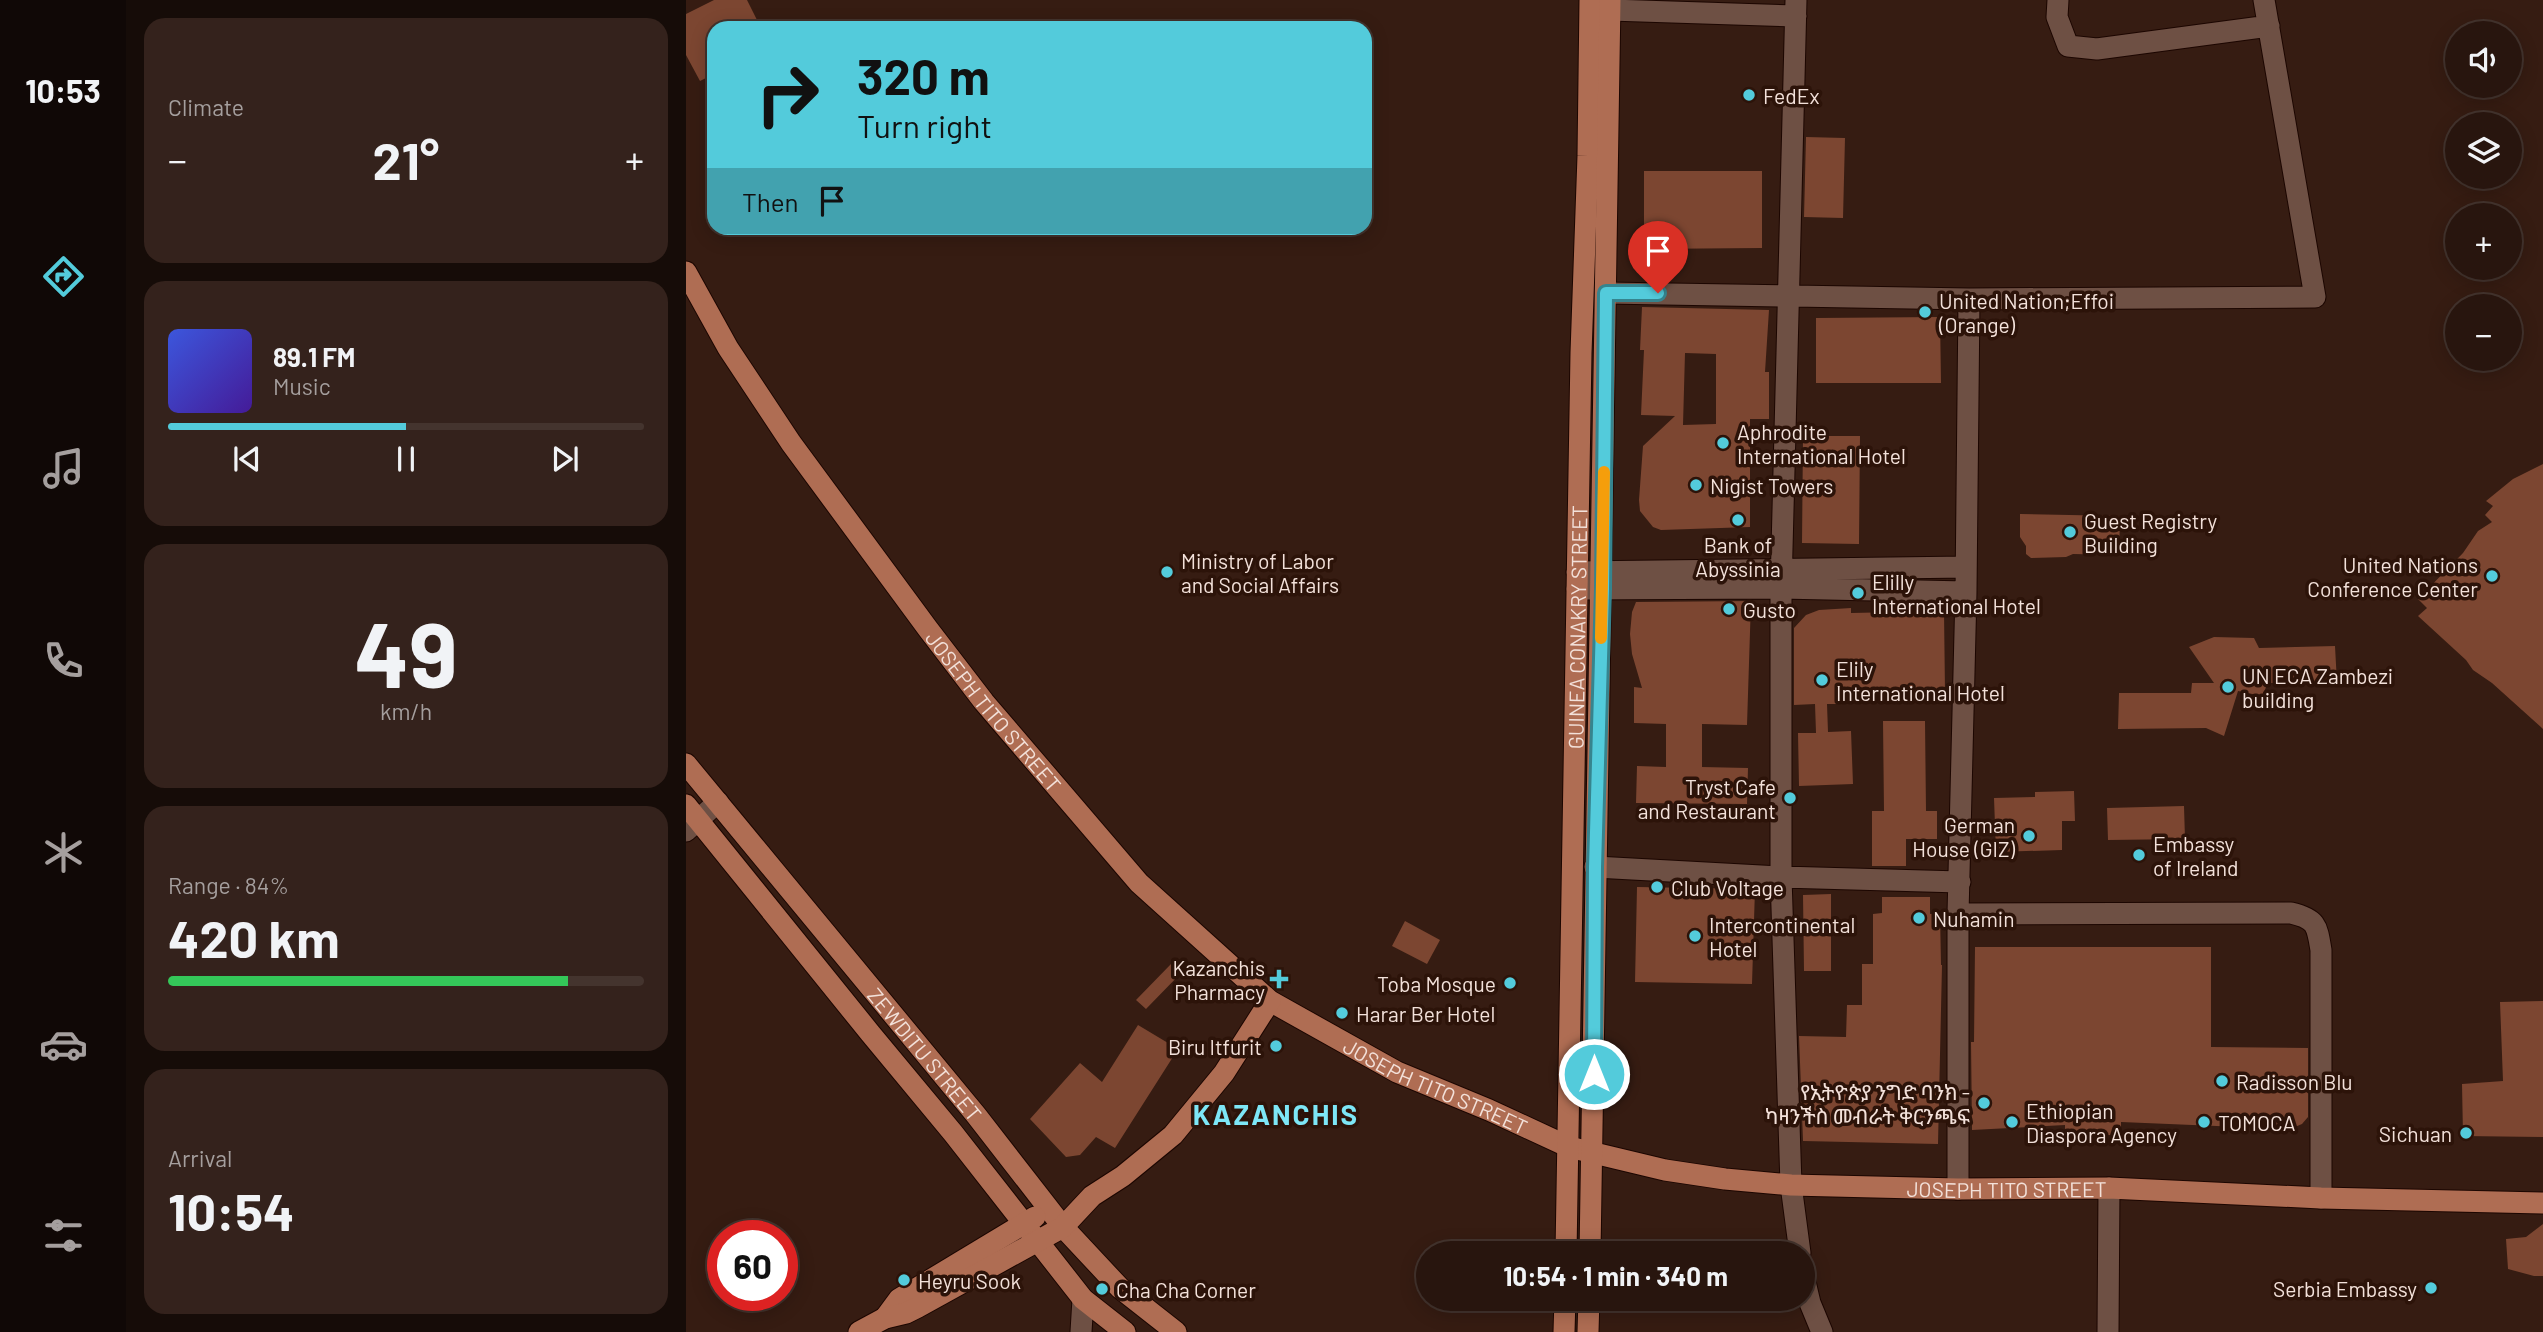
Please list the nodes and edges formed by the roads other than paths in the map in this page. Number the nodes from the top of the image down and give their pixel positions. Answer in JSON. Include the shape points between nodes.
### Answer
{"nodes":[{"id":1,"x":1590,"y":0,"type":"edge"},
{"id":2,"x":2058,"y":0,"type":"edge"},
{"id":3,"x":2264,"y":0,"type":"edge"},
{"id":4,"x":1610,"y":5,"type":"edge"},
{"id":5,"x":1796,"y":8,"type":"edge"},
{"id":6,"x":2269,"y":26,"type":"junction"},
{"id":7,"x":686,"y":272,"type":"edge"},
{"id":8,"x":1606,"y":293,"type":"junction"},
{"id":9,"x":1788,"y":295,"type":"junction"},
{"id":10,"x":1969,"y":299,"type":"junction"},
{"id":11,"x":1581,"y":354,"type":"junction"},
{"id":12,"x":1605,"y":354,"type":"junction"},
{"id":13,"x":1966,"y":567,"type":"junction"},
{"id":14,"x":1782,"y":578,"type":"junction"},
{"id":15,"x":1577,"y":581,"type":"junction"},
{"id":16,"x":1603,"y":581,"type":"junction"},
{"id":17,"x":1966,"y":592,"type":"junction"},
{"id":18,"x":686,"y":764,"type":"edge"},
{"id":19,"x":1573,"y":780,"type":"junction"},
{"id":20,"x":1597,"y":780,"type":"junction"},
{"id":21,"x":718,"y":802,"type":"junction"},
{"id":22,"x":690,"y":819,"type":"edge"},
{"id":23,"x":1595,"y":867,"type":"junction"},
{"id":24,"x":1781,"y":877,"type":"junction"},
{"id":25,"x":1960,"y":882,"type":"junction"},
{"id":26,"x":1958,"y":914,"type":"junction"},
{"id":27,"x":1270,"y":1001,"type":"junction"},
{"id":28,"x":1569,"y":1147,"type":"junction"},
{"id":29,"x":1594,"y":1152,"type":"junction"},
{"id":30,"x":1791,"y":1185,"type":"junction"},
{"id":31,"x":2109,"y":1188,"type":"junction"},
{"id":32,"x":1958,"y":1189,"type":"junction"},
{"id":33,"x":1093,"y":1196,"type":"junction"},
{"id":34,"x":2321,"y":1198,"type":"junction"},
{"id":35,"x":2543,"y":1203,"type":"edge"},
{"id":36,"x":1048,"y":1209,"type":"junction"},
{"id":37,"x":1024,"y":1225,"type":"junction"},
{"id":38,"x":1063,"y":1227,"type":"junction"},
{"id":39,"x":1566,"y":1241,"type":"edge"},
{"id":40,"x":1590,"y":1241,"type":"edge"},
{"id":41,"x":1798,"y":1241,"type":"edge"},
{"id":42,"x":1039,"y":1242,"type":"junction"},
{"id":43,"x":1083,"y":1299,"type":"junction"},
{"id":44,"x":1565,"y":1311,"type":"edge"},
{"id":45,"x":1589,"y":1311,"type":"edge"},
{"id":46,"x":1813,"y":1311,"type":"edge"},
{"id":47,"x":885,"y":1318,"type":"junction"},
{"id":48,"x":859,"y":1332,"type":"edge"},
{"id":49,"x":1082,"y":1332,"type":"edge"},
{"id":50,"x":1125,"y":1332,"type":"edge"},
{"id":51,"x":1176,"y":1332,"type":"edge"},
{"id":52,"x":1564,"y":1332,"type":"edge"},
{"id":53,"x":1588,"y":1332,"type":"edge"},
{"id":54,"x":1822,"y":1332,"type":"edge"},
{"id":55,"x":2108,"y":1332,"type":"edge"}],
"edges":[{"from":1,"to":11,"type":"main road","name":"GUINEA CONAKRY STREET"},
{"from":2,"to":6,"type":"street","via":[[2057,17],[2068,46],[2097,48]]},
{"from":3,"to":6,"type":"street"},
{"from":4,"to":5,"type":"street"},
{"from":4,"to":8,"type":"main road","name":"GUINEA CONAKRY STREET"},
{"from":5,"to":9,"type":"street"},
{"from":6,"to":10,"type":"street","via":[[2315,297]]},
{"from":7,"to":27,"type":"main road","name":"JOSEPH TITO STREET","via":[[728,348],[791,443],[984,702],[1139,883]]},
{"from":8,"to":9,"type":"street"},
{"from":8,"to":12,"type":"main road","name":"GUINEA CONAKRY STREET"},
{"from":9,"to":10,"type":"street"},
{"from":9,"to":14,"type":"street"},
{"from":10,"to":13,"type":"street"},
{"from":11,"to":12,"type":"street"},
{"from":11,"to":15,"type":"main road","name":"GUINEA CONAKRY STREET"},
{"from":12,"to":16,"type":"main road","name":"GUINEA CONAKRY STREET"},
{"from":13,"to":14,"type":"street"},
{"from":13,"to":17,"type":"street"},
{"from":14,"to":16,"type":"street"},
{"from":14,"to":17,"type":"street"},
{"from":14,"to":24,"type":"street"},
{"from":15,"to":16,"type":"street"},
{"from":15,"to":19,"type":"main road","name":"GUINEA CONAKRY STREET"},
{"from":16,"to":20,"type":"main road","name":"GUINEA CONAKRY STREET"},
{"from":17,"to":25,"type":"street"},
{"from":18,"to":21,"type":"main road","name":"ZEWDITU STREET"},
{"from":19,"to":20,"type":"main road"},
{"from":19,"to":28,"type":"main road","name":"GUINEA CONAKRY STREET"},
{"from":20,"to":23,"type":"main road","name":"GUINEA CONAKRY STREET"},
{"from":21,"to":22,"type":"street"},
{"from":21,"to":36,"type":"main road","name":"ZEWDITU STREET"},
{"from":22,"to":37,"type":"main road","name":"ZEWDITU STREET","via":[[953,1133]]},
{"from":23,"to":24,"type":"street"},
{"from":23,"to":29,"type":"main road","name":"GUINEA CONAKRY STREET"},
{"from":24,"to":25,"type":"street"},
{"from":24,"to":30,"type":"street"},
{"from":25,"to":26,"type":"street"},
{"from":26,"to":32,"type":"street"},
{"from":26,"to":34,"type":"street","via":[[2291,913],[2308,917],[2317,927],[2320,950]]},
{"from":27,"to":28,"type":"main road","name":"JOSEPH TITO STREET","via":[[1397,1072]]},
{"from":27,"to":33,"type":"main road","via":[[1224,1073],[1172,1135]]},
{"from":28,"to":29,"type":"main road","name":"JOSEPH TITO STREET"},
{"from":28,"to":39,"type":"main road","name":"GUINEA CONAKRY STREET"},
{"from":29,"to":30,"type":"main road","name":"JOSEPH TITO STREET","via":[[1665,1170]]},
{"from":29,"to":40,"type":"main road","name":"GUINEA CONAKRY STREET"},
{"from":30,"to":32,"type":"main road","name":"JOSEPH TITO STREET"},
{"from":30,"to":41,"type":"street"},
{"from":31,"to":32,"type":"main road","name":"JOSEPH TITO STREET"},
{"from":31,"to":34,"type":"main road","name":"JOSEPH TITO STREET"},
{"from":31,"to":55,"type":"street"},
{"from":33,"to":36,"type":"main road"},
{"from":33,"to":38,"type":"main road"},
{"from":34,"to":35,"type":"main road","name":"JOSEPH TITO STREET"},
{"from":36,"to":37,"type":"main road"},
{"from":36,"to":38,"type":"main road","name":"ZEWDITU STREET"},
{"from":37,"to":42,"type":"main road","name":"ZEWDITU STREET"},
{"from":37,"to":47,"type":"main road","via":[[899,1299]]},
{"from":38,"to":42,"type":"main road"},
{"from":38,"to":51,"type":"main road","name":"ZEWDITU STREET","via":[[1120,1288]]},
{"from":42,"to":43,"type":"main road","name":"ZEWDITU STREET"},
{"from":42,"to":47,"type":"main road","via":[[906,1313]]},
{"from":43,"to":49,"type":"street"},
{"from":43,"to":50,"type":"main road","name":"ZEWDITU STREET"},
{"from":44,"to":52,"type":"main road"},
{"from":45,"to":53,"type":"main road"},
{"from":46,"to":54,"type":"street"},
{"from":47,"to":48,"type":"main road"}]}
